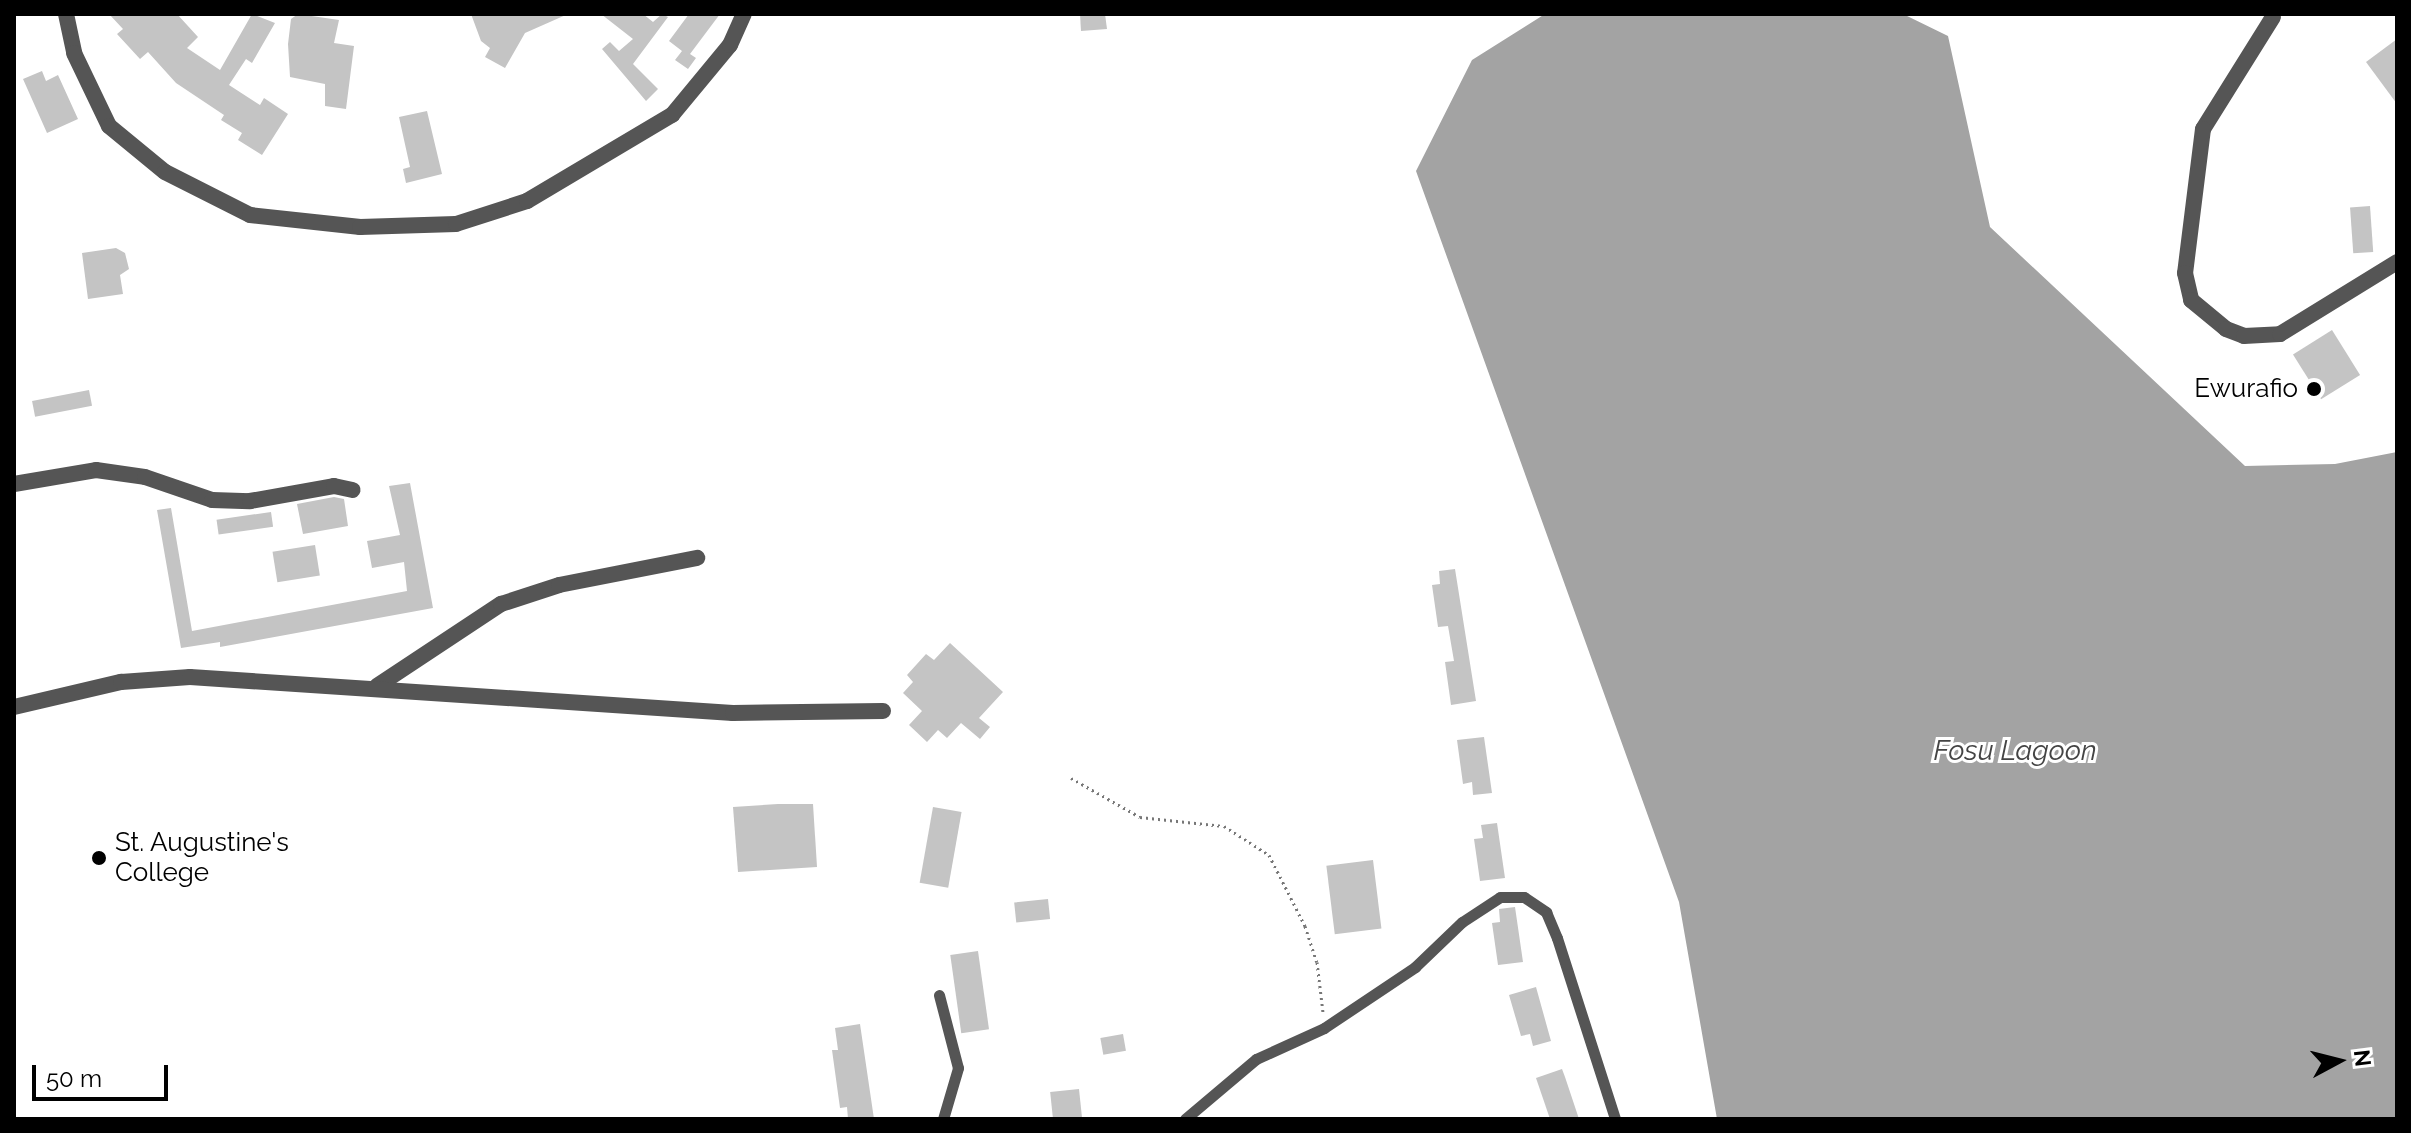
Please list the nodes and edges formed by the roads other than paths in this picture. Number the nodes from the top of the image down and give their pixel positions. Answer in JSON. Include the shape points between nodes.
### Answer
{"nodes":[{"id":1,"x":66,"y":14,"type":"edge"},
{"id":2,"x":744,"y":14,"type":"edge"},
{"id":3,"x":2273,"y":17,"type":"dead end"},
{"id":4,"x":2397,"y":262,"type":"edge"},
{"id":5,"x":14,"y":484,"type":"edge"},
{"id":6,"x":353,"y":490,"type":"dead end"},
{"id":7,"x":697,"y":558,"type":"dead end"},
{"id":8,"x":377,"y":686,"type":"junction"},
{"id":9,"x":14,"y":707,"type":"edge"},
{"id":10,"x":883,"y":711,"type":"dead end"},
{"id":11,"x":939,"y":995,"type":"dead end"},
{"id":12,"x":943,"y":1119,"type":"edge"},
{"id":13,"x":1185,"y":1119,"type":"edge"},
{"id":14,"x":1615,"y":1119,"type":"edge"}],
"edges":[{"from":1,"to":2,"type":"street","via":[[74,53],[109,126],[165,172],[250,215],[360,227],[456,224],[551,188],[672,115],[730,45]]},
{"from":3,"to":4,"type":"street","via":[[2203,129],[2185,273],[2191,300],[2235,332],[2280,334]]},
{"from":5,"to":6,"type":"street","via":[[96,470],[145,477],[212,500],[250,501],[334,486]]},
{"from":7,"to":8,"type":"street","via":[[559,585],[501,604]]},
{"from":8,"to":9,"type":"street","via":[[190,677],[121,682]]},
{"from":8,"to":10,"type":"street","via":[[463,697],[733,713]]},
{"from":11,"to":12,"type":"lane","via":[[958,1068]]},
{"from":13,"to":14,"type":"lane","via":[[1256,1059],[1324,1028],[1415,967],[1462,922],[1500,897],[1524,897],[1546,912]]}]}
